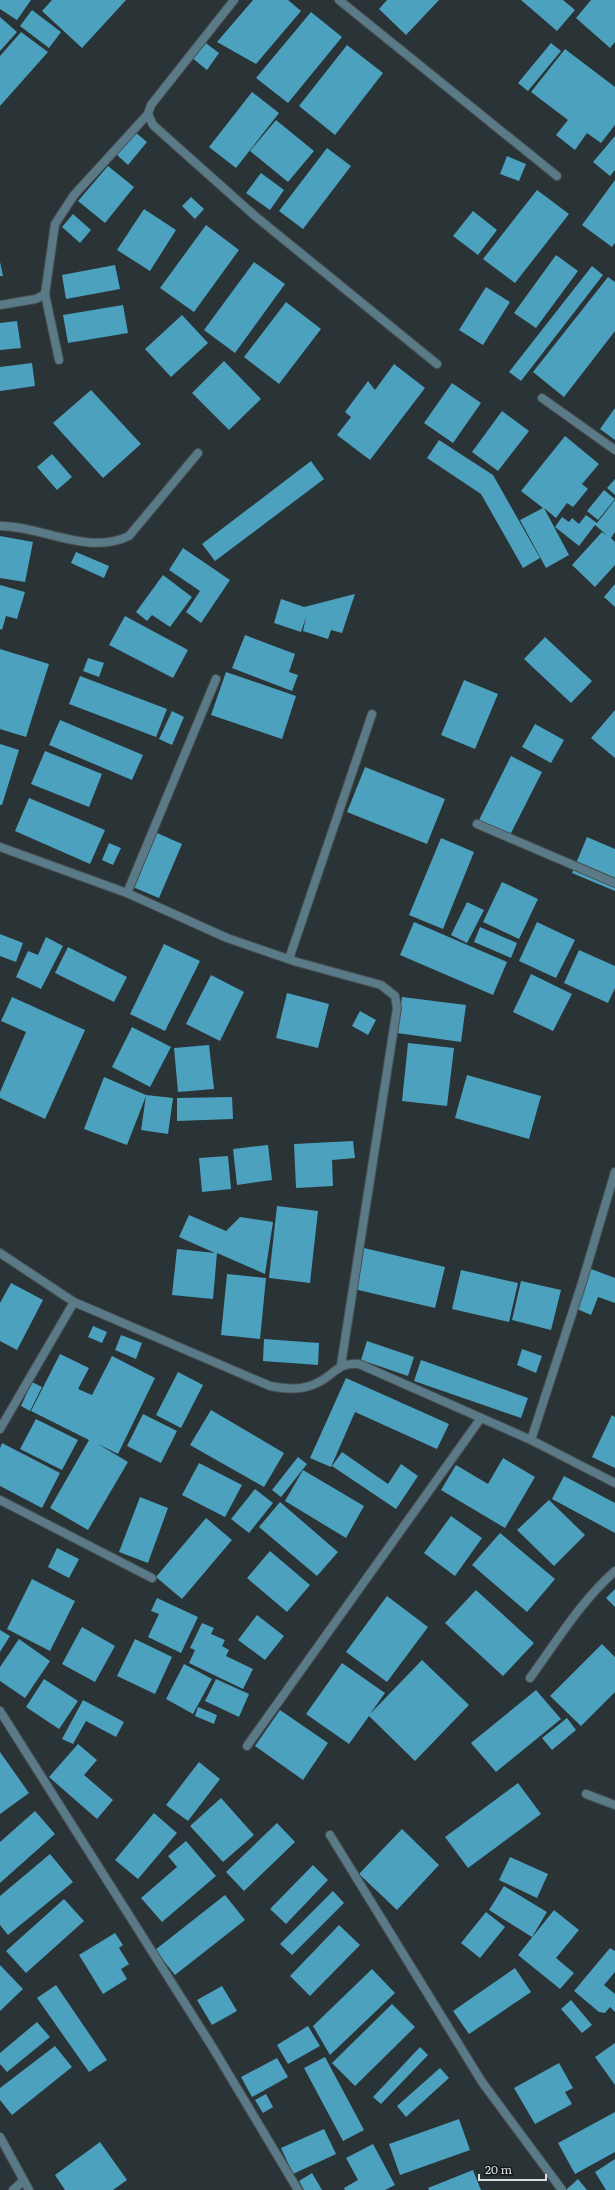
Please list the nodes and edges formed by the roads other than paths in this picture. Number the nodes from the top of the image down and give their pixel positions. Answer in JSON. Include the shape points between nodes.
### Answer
{"nodes":[{"id":1,"x":234,"y":0,"type":"edge"},
{"id":2,"x":339,"y":0,"type":"edge"},
{"id":3,"x":148,"y":114,"type":"junction"},
{"id":4,"x":557,"y":176,"type":"dead end"},
{"id":5,"x":45,"y":294,"type":"junction"},
{"id":6,"x":0,"y":305,"type":"edge"},
{"id":7,"x":59,"y":360,"type":"dead end"},
{"id":8,"x":438,"y":364,"type":"dead end"},
{"id":9,"x":542,"y":398,"type":"dead end"},
{"id":10,"x":615,"y":450,"type":"edge"},
{"id":11,"x":198,"y":453,"type":"dead end"},
{"id":12,"x":0,"y":526,"type":"edge"},
{"id":13,"x":216,"y":679,"type":"dead end"},
{"id":14,"x":372,"y":714,"type":"dead end"},
{"id":15,"x":477,"y":824,"type":"dead end"},
{"id":16,"x":0,"y":847,"type":"edge"},
{"id":17,"x":615,"y":883,"type":"edge"},
{"id":18,"x":127,"y":893,"type":"junction"},
{"id":19,"x":289,"y":959,"type":"junction"},
{"id":20,"x":615,"y":1172,"type":"edge"},
{"id":21,"x":0,"y":1253,"type":"edge"},
{"id":22,"x":74,"y":1302,"type":"junction"},
{"id":23,"x":341,"y":1365,"type":"junction"},
{"id":24,"x":481,"y":1418,"type":"junction"},
{"id":25,"x":0,"y":1429,"type":"edge"},
{"id":26,"x":531,"y":1440,"type":"junction"},
{"id":27,"x":615,"y":1484,"type":"edge"},
{"id":28,"x":0,"y":1500,"type":"edge"},
{"id":29,"x":615,"y":1571,"type":"edge"},
{"id":30,"x":152,"y":1578,"type":"dead end"},
{"id":31,"x":530,"y":1678,"type":"dead end"},
{"id":32,"x":0,"y":1711,"type":"edge"},
{"id":33,"x":247,"y":1746,"type":"dead end"},
{"id":34,"x":586,"y":1794,"type":"dead end"},
{"id":35,"x":615,"y":1805,"type":"edge"},
{"id":36,"x":330,"y":1835,"type":"dead end"},
{"id":37,"x":0,"y":2137,"type":"edge"},
{"id":38,"x":23,"y":2181,"type":"junction"},
{"id":39,"x":13,"y":2190,"type":"edge"},
{"id":40,"x":29,"y":2190,"type":"edge"},
{"id":41,"x":298,"y":2190,"type":"edge"},
{"id":42,"x":562,"y":2190,"type":"edge"}],
"edges":[{"from":1,"to":3,"type":"street","via":[[151,105]]},
{"from":2,"to":4,"type":"street"},
{"from":3,"to":5,"type":"street","via":[[74,195],[61,213],[55,224],[51,242],[49,280]]},
{"from":3,"to":8,"type":"street","via":[[153,125],[255,216]]},
{"from":5,"to":6,"type":"street","via":[[36,299]]},
{"from":5,"to":7,"type":"street"},
{"from":9,"to":10,"type":"street"},
{"from":11,"to":12,"type":"street","via":[[129,536],[118,541],[95,544]]},
{"from":13,"to":18,"type":"street"},
{"from":14,"to":19,"type":"street"},
{"from":15,"to":17,"type":"street"},
{"from":16,"to":18,"type":"street"},
{"from":18,"to":19,"type":"street","via":[[227,938]]},
{"from":19,"to":23,"type":"street","via":[[381,985],[395,996],[396,1003],[372,1176],[350,1297]]},
{"from":20,"to":26,"type":"street"},
{"from":21,"to":22,"type":"street"},
{"from":22,"to":23,"type":"street","via":[[270,1386],[287,1389],[305,1387],[318,1383]]},
{"from":22,"to":25,"type":"street"},
{"from":23,"to":24,"type":"street","via":[[359,1364]]},
{"from":24,"to":26,"type":"street"},
{"from":24,"to":33,"type":"street"},
{"from":26,"to":27,"type":"street"},
{"from":28,"to":30,"type":"street"},
{"from":29,"to":31,"type":"street","via":[[583,1605]]},
{"from":32,"to":41,"type":"street","via":[[213,2048]]},
{"from":34,"to":35,"type":"street"},
{"from":36,"to":42,"type":"street","via":[[482,2082]]},
{"from":37,"to":38,"type":"street"},
{"from":38,"to":39,"type":"street"},
{"from":38,"to":40,"type":"street"}]}
